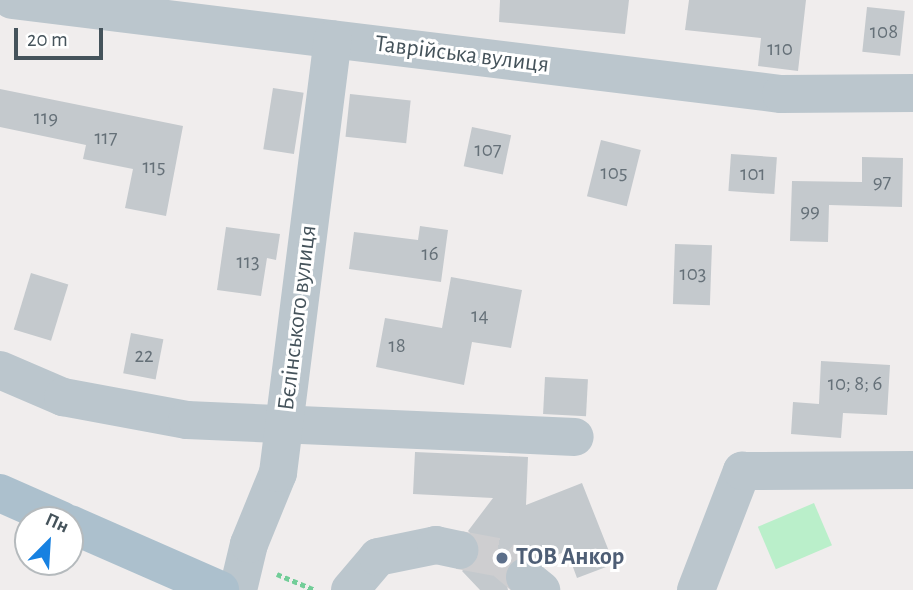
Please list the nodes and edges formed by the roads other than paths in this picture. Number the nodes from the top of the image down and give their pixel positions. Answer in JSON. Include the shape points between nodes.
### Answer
{"nodes":[{"id":1,"x":12,"y":0,"type":"edge"},
{"id":2,"x":333,"y":39,"type":"junction"},
{"id":3,"x":913,"y":93,"type":"edge"},
{"id":4,"x":0,"y":370,"type":"edge"},
{"id":5,"x":284,"y":424,"type":"junction"},
{"id":6,"x":575,"y":437,"type":"dead end"},
{"id":7,"x":913,"y":470,"type":"edge"},
{"id":8,"x":0,"y":493,"type":"edge"},
{"id":9,"x":29,"y":506,"type":"edge"},
{"id":10,"x":84,"y":530,"type":"edge"},
{"id":11,"x":458,"y":550,"type":"tunnel mouth"},
{"id":12,"x":220,"y":590,"type":"edge"},
{"id":13,"x":238,"y":590,"type":"edge"},
{"id":14,"x":350,"y":590,"type":"edge"},
{"id":15,"x":696,"y":590,"type":"edge"}],
"edges":[{"from":1,"to":2,"type":"street","name":"Таврійська вулиця"},
{"from":2,"to":3,"type":"street","name":"Таврійська вулиця","via":[[781,93]]},
{"from":2,"to":5,"type":"street","name":"Бєлінського вулиця"},
{"from":4,"to":5,"type":"street","via":[[63,397],[174,418]]},
{"from":5,"to":6,"type":"street"},
{"from":5,"to":13,"type":"street","name":"Бєлінського вулиця","via":[[278,473],[249,544]]},
{"from":7,"to":15,"type":"street","via":[[742,471]]},
{"from":8,"to":9,"type":"main road"},
{"from":10,"to":12,"type":"main road"},
{"from":11,"to":14,"type":"street","via":[[436,545],[378,557]]}]}
